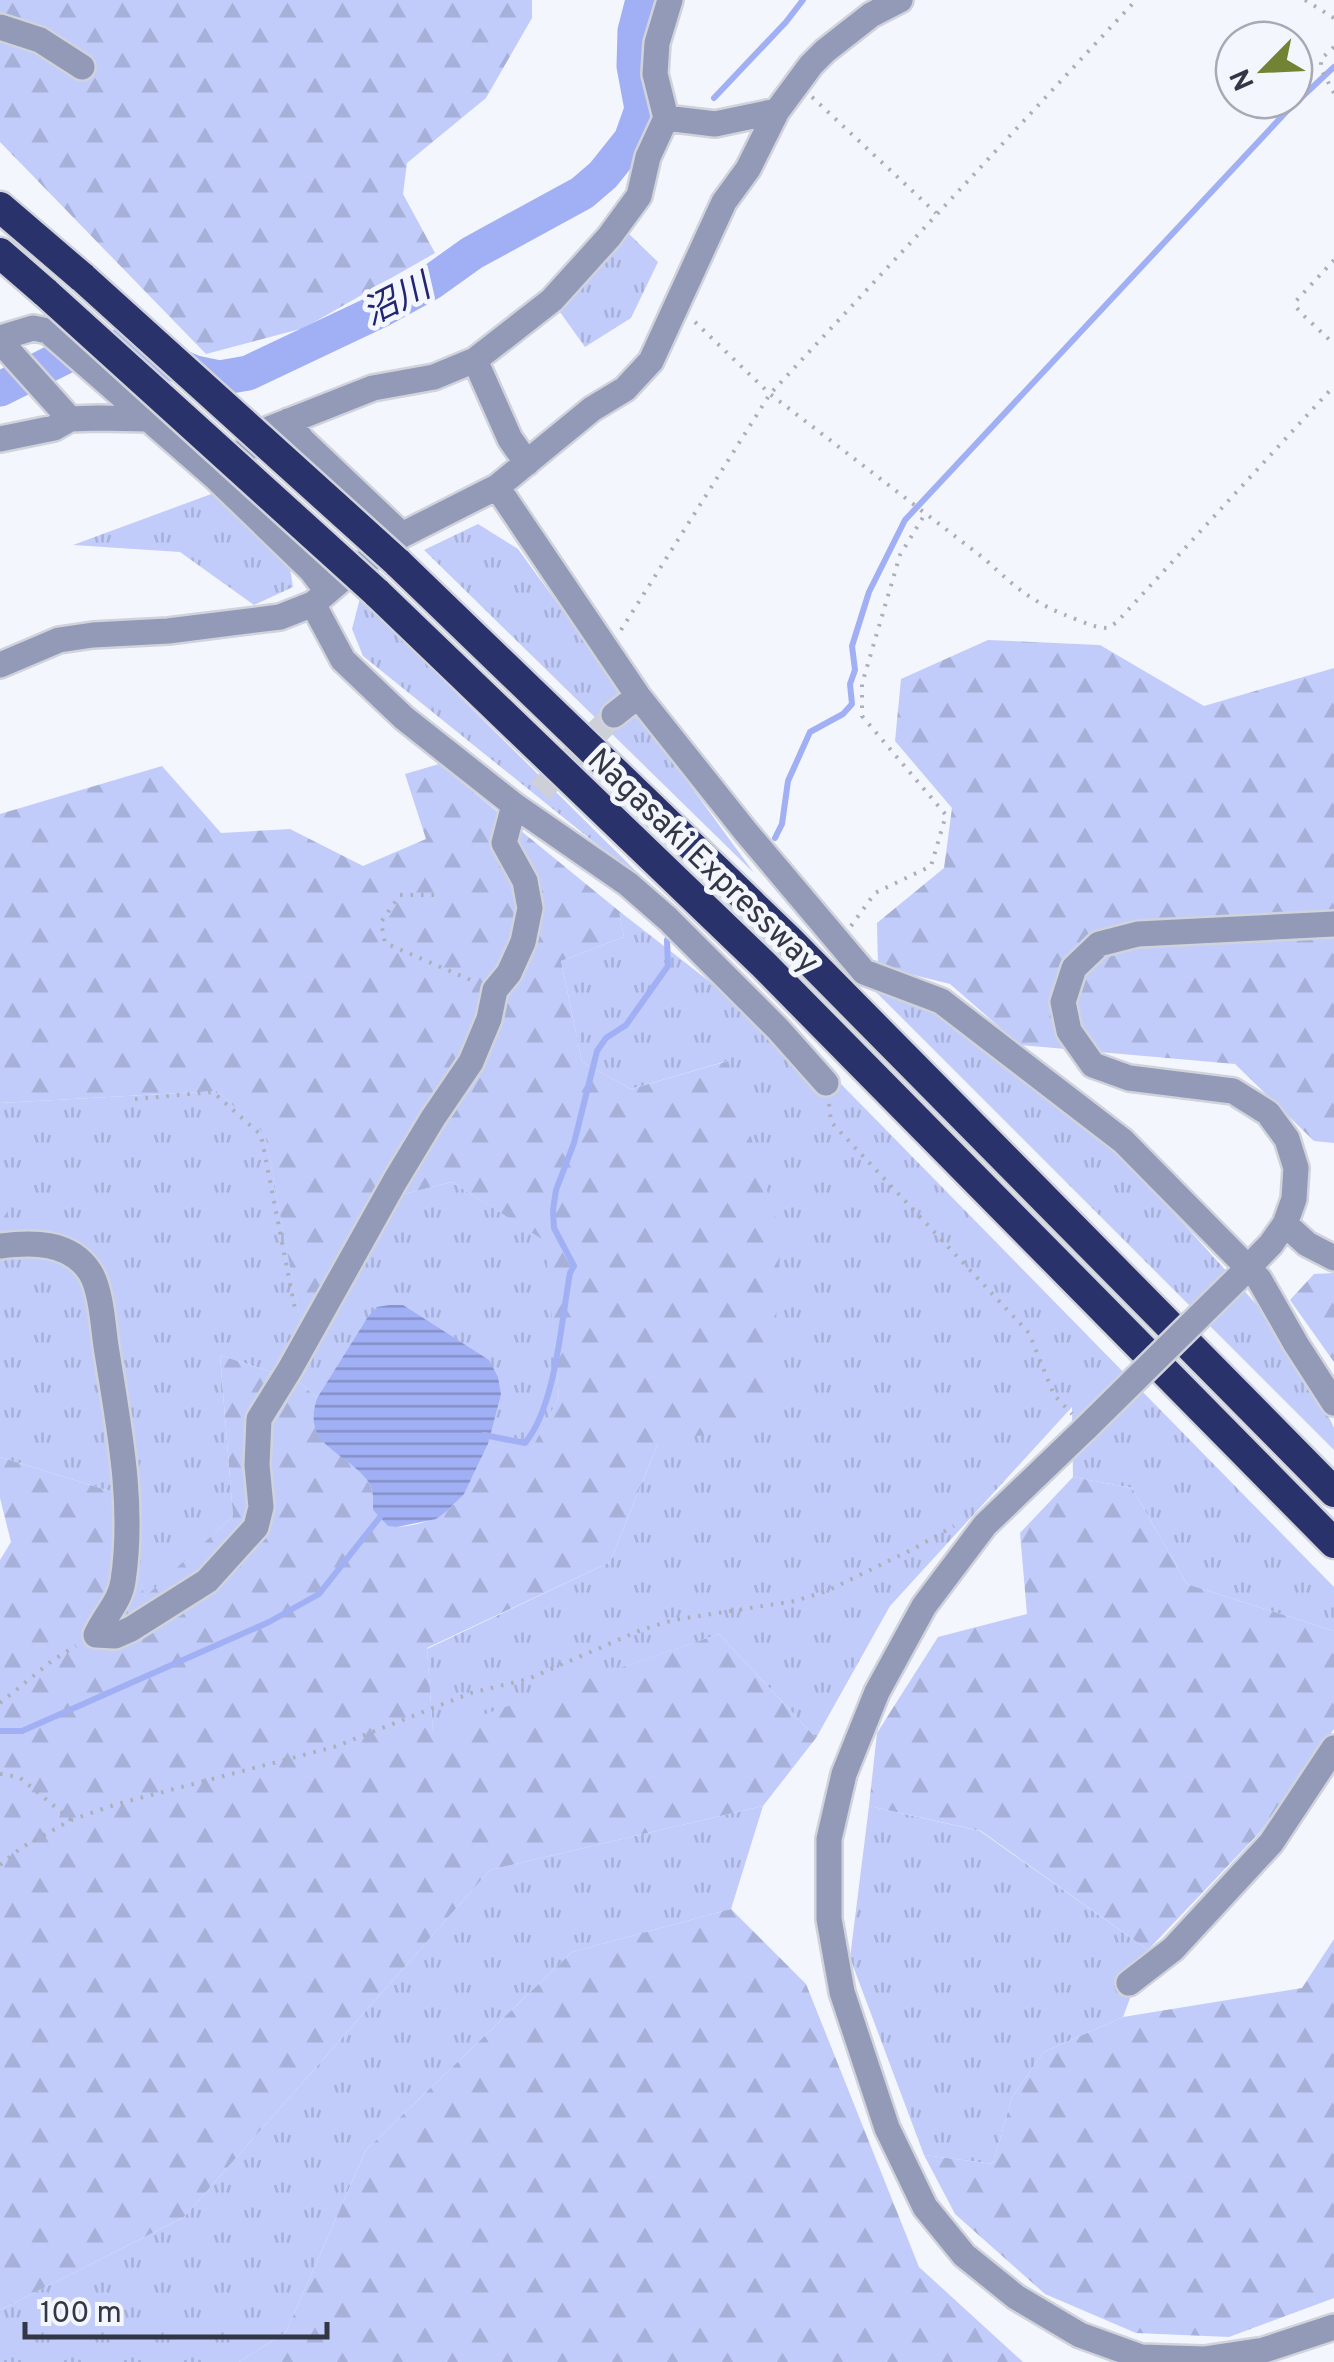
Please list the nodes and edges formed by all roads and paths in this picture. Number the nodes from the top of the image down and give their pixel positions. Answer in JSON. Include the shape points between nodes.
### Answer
{"nodes":[{"id":1,"x":670,"y":0,"type":"edge"},
{"id":2,"x":900,"y":0,"type":"edge"},
{"id":3,"x":1136,"y":0,"type":"edge"},
{"id":4,"x":1306,"y":0,"type":"edge"},
{"id":5,"x":1334,"y":18,"type":"edge"},
{"id":6,"x":0,"y":28,"type":"edge"},
{"id":7,"x":1334,"y":47,"type":"edge"},
{"id":8,"x":82,"y":66,"type":"dead end"},
{"id":9,"x":797,"y":84,"type":"junction"},
{"id":10,"x":1334,"y":93,"type":"edge"},
{"id":11,"x":777,"y":112,"type":"junction"},
{"id":12,"x":666,"y":118,"type":"junction"},
{"id":13,"x":0,"y":207,"type":"edge"},
{"id":14,"x":936,"y":214,"type":"junction"},
{"id":15,"x":0,"y":253,"type":"edge"},
{"id":16,"x":1334,"y":260,"type":"edge"},
{"id":17,"x":678,"y":305,"type":"junction"},
{"id":18,"x":1334,"y":344,"type":"edge"},
{"id":19,"x":6,"y":347,"type":"edge"},
{"id":20,"x":475,"y":360,"type":"junction"},
{"id":21,"x":1334,"y":386,"type":"edge"},
{"id":22,"x":770,"y":394,"type":"junction"},
{"id":23,"x":70,"y":420,"type":"junction"},
{"id":24,"x":149,"y":420,"type":"junction"},
{"id":25,"x":288,"y":421,"type":"junction"},
{"id":26,"x":0,"y":438,"type":"edge"},
{"id":27,"x":528,"y":462,"type":"junction"},
{"id":28,"x":215,"y":477,"type":"junction"},
{"id":29,"x":498,"y":487,"type":"junction"},
{"id":30,"x":924,"y":514,"type":"junction"},
{"id":31,"x":400,"y":548,"type":"junction"},
{"id":32,"x":320,"y":597,"type":"junction"},
{"id":33,"x":608,"y":650,"type":"junction"},
{"id":34,"x":0,"y":665,"type":"edge"},
{"id":35,"x":638,"y":696,"type":"junction"},
{"id":36,"x":614,"y":715,"type":"tunnel mouth"},
{"id":37,"x":527,"y":802,"type":"junction"},
{"id":38,"x":434,"y":894,"type":"dead end"},
{"id":39,"x":1334,"y":924,"type":"edge"},
{"id":40,"x":839,"y":943,"type":"junction"},
{"id":41,"x":495,"y":990,"type":"junction"},
{"id":42,"x":826,"y":1082,"type":"joint"},
{"id":43,"x":135,"y":1099,"type":"dead end"},
{"id":44,"x":1285,"y":1224,"type":"junction"},
{"id":45,"x":0,"y":1246,"type":"edge"},
{"id":46,"x":1334,"y":1258,"type":"edge"},
{"id":47,"x":1242,"y":1273,"type":"junction"},
{"id":48,"x":302,"y":1348,"type":"junction"},
{"id":49,"x":1334,"y":1402,"type":"edge"},
{"id":50,"x":1086,"y":1428,"type":"junction"},
{"id":51,"x":1334,"y":1492,"type":"edge"},
{"id":52,"x":985,"y":1526,"type":"junction"},
{"id":53,"x":1334,"y":1543,"type":"edge"},
{"id":54,"x":96,"y":1634,"type":"junction"},
{"id":55,"x":0,"y":1703,"type":"edge"},
{"id":56,"x":1334,"y":1748,"type":"edge"},
{"id":57,"x":0,"y":1774,"type":"edge"},
{"id":58,"x":71,"y":1820,"type":"junction"},
{"id":59,"x":0,"y":1865,"type":"edge"},
{"id":60,"x":1129,"y":1983,"type":"dead end"},
{"id":61,"x":1334,"y":2327,"type":"edge"}],
"edges":[{"from":1,"to":12,"type":"street","via":[[655,74]]},
{"from":2,"to":9,"type":"street","via":[[825,51]]},
{"from":3,"to":14,"type":"path"},
{"from":4,"to":5,"type":"path"},
{"from":6,"to":8,"type":"street","via":[[40,40]]},
{"from":7,"to":10,"type":"path","via":[[1320,59]]},
{"from":9,"to":11,"type":"street"},
{"from":9,"to":14,"type":"path"},
{"from":11,"to":12,"type":"street","via":[[715,124]]},
{"from":11,"to":17,"type":"street","via":[[724,202]]},
{"from":12,"to":20,"type":"street","via":[[639,196],[608,237],[552,300]]},
{"from":13,"to":31,"type":"highway","name":"Nagasaki Expressway","bridge":true},
{"from":14,"to":22,"type":"path"},
{"from":15,"to":53,"type":"highway","name":"Nagasaki Expressway","bridge":true,"via":[[376,592],[764,964]]},
{"from":16,"to":18,"type":"path","via":[[1296,301]]},
{"from":17,"to":22,"type":"path"},
{"from":17,"to":27,"type":"street","via":[[651,362],[626,389]]},
{"from":19,"to":23,"type":"street"},
{"from":19,"to":24,"type":"street","via":[[34,328],[48,330]]},
{"from":20,"to":25,"type":"street","via":[[434,377],[373,388]]},
{"from":20,"to":27,"type":"street"},
{"from":21,"to":30,"type":"path","via":[[1108,628],[1047,608]]},
{"from":22,"to":30,"type":"path"},
{"from":22,"to":33,"type":"path"},
{"from":23,"to":24,"type":"street"},
{"from":23,"to":26,"type":"street"},
{"from":24,"to":28,"type":"street"},
{"from":25,"to":28,"type":"street","via":[[268,429]]},
{"from":25,"to":31,"type":"street"},
{"from":27,"to":29,"type":"street"},
{"from":28,"to":32,"type":"street","via":[[312,570]]},
{"from":29,"to":31,"type":"street"},
{"from":29,"to":33,"type":"street"},
{"from":30,"to":40,"type":"path","via":[[900,556],[862,684],[862,716],[946,815],[930,866],[874,893]]},
{"from":31,"to":32,"type":"street"},
{"from":31,"to":51,"type":"highway","name":"Nagasaki Expressway"},
{"from":32,"to":34,"type":"street","via":[[252,622],[59,640]]},
{"from":32,"to":37,"type":"street","via":[[343,660],[404,718]]},
{"from":33,"to":35,"type":"street"},
{"from":35,"to":36,"type":"street"},
{"from":35,"to":40,"type":"street"},
{"from":37,"to":41,"type":"street","via":[[504,843],[525,881],[530,908],[523,942]]},
{"from":37,"to":42,"type":"street","via":[[668,919]]},
{"from":38,"to":41,"type":"path","via":[[400,895],[381,922],[385,943]]},
{"from":39,"to":44,"type":"street","via":[[1138,934],[1099,944],[1074,968],[1063,1002],[1069,1031],[1093,1065],[1129,1078],[1233,1092],[1268,1113],[1288,1139],[1296,1168]]},
{"from":40,"to":47,"type":"street","via":[[864,972],[941,1001],[1123,1141]]},
{"from":41,"to":48,"type":"street","via":[[470,1062]]},
{"from":42,"to":50,"type":"path","via":[[831,1122],[1029,1333],[1054,1395]]},
{"from":43,"to":48,"type":"path","via":[[212,1092],[261,1135]]},
{"from":44,"to":46,"type":"street"},
{"from":44,"to":47,"type":"street"},
{"from":45,"to":54,"type":"street","via":[[52,1244],[90,1272],[99,1301],[127,1537],[117,1603]]},
{"from":47,"to":49,"type":"street","via":[[1259,1279]]},
{"from":47,"to":50,"type":"street","bridge":true},
{"from":48,"to":54,"type":"street","via":[[259,1419],[262,1507],[256,1527],[207,1581],[132,1630]]},
{"from":50,"to":52,"type":"street"},
{"from":52,"to":58,"type":"path","via":[[968,1519],[811,1596],[673,1620],[334,1747]]},
{"from":52,"to":61,"type":"street","via":[[924,1606],[877,1692],[844,1774],[829,1839],[829,1919],[842,1992],[887,2128],[924,2207],[964,2256],[1080,2335],[1141,2357],[1204,2359],[1264,2350]]},
{"from":54,"to":55,"type":"path"},
{"from":56,"to":60,"type":"street","via":[[1271,1843],[1173,1949]]},
{"from":57,"to":58,"type":"path","via":[[20,1777]]},
{"from":58,"to":59,"type":"path"}]}
